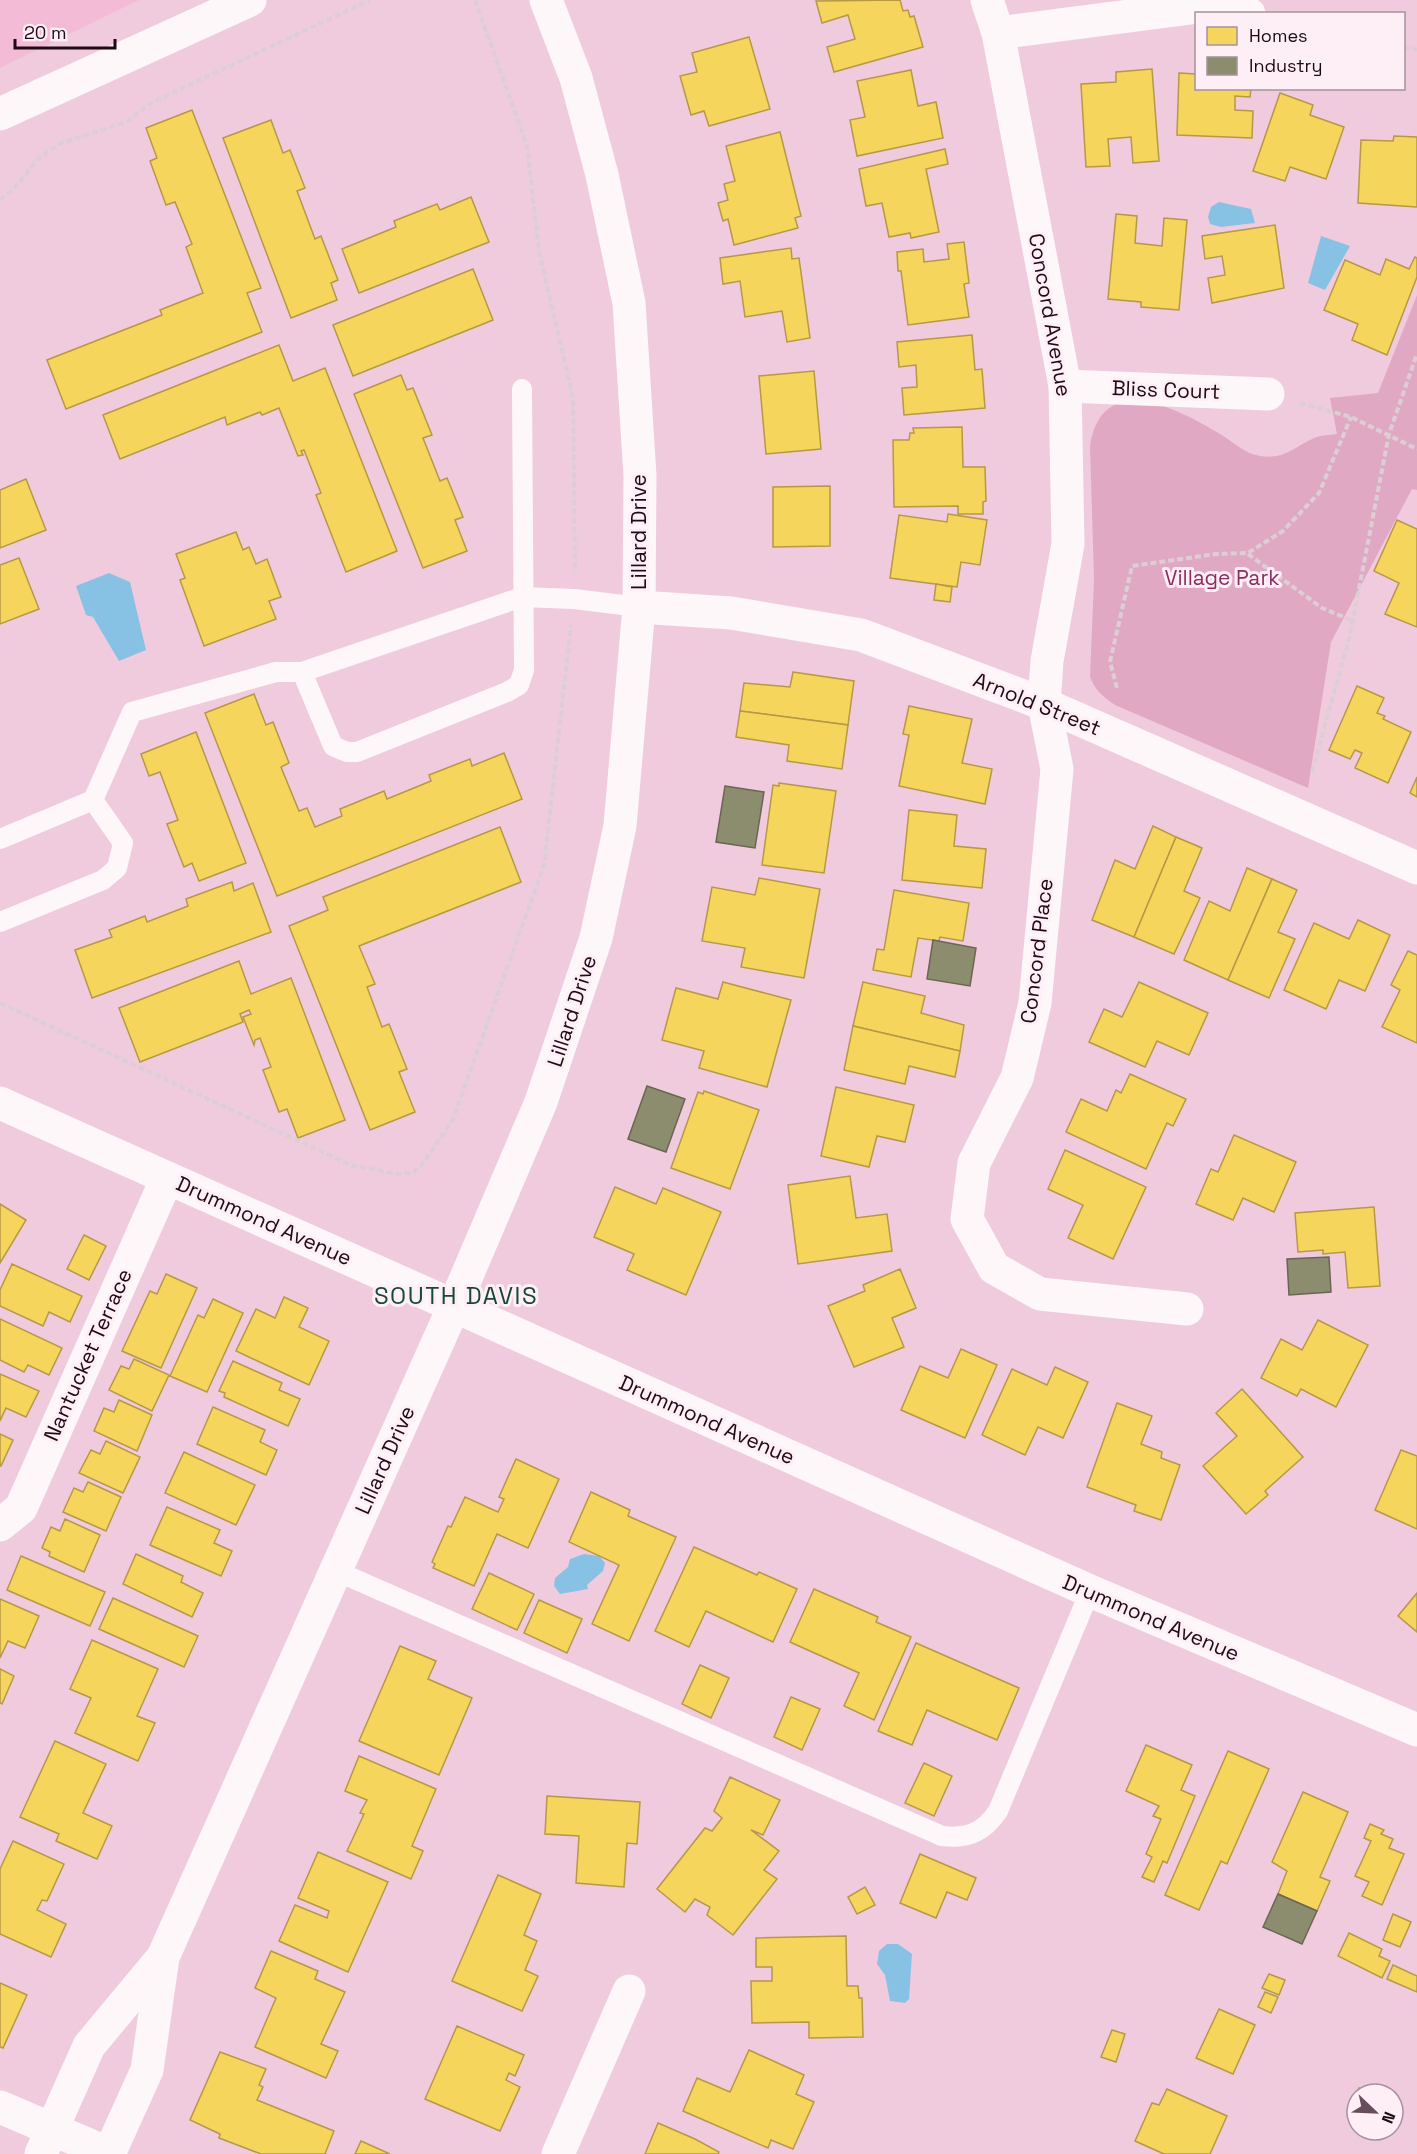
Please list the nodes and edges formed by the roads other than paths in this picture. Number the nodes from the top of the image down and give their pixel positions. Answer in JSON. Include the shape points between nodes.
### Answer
{"nodes":[{"id":1,"x":250,"y":0,"type":"edge"},
{"id":2,"x":546,"y":0,"type":"edge"},
{"id":3,"x":987,"y":0,"type":"edge"},
{"id":4,"x":1240,"y":12,"type":"edge"},
{"id":5,"x":998,"y":33,"type":"junction"},
{"id":6,"x":0,"y":114,"type":"edge"},
{"id":7,"x":1065,"y":386,"type":"junction"},
{"id":8,"x":522,"y":389,"type":"dead end"},
{"id":9,"x":1268,"y":394,"type":"road end"},
{"id":10,"x":522,"y":597,"type":"junction"},
{"id":11,"x":639,"y":607,"type":"junction"},
{"id":12,"x":302,"y":672,"type":"junction"},
{"id":13,"x":1044,"y":704,"type":"junction"},
{"id":14,"x":93,"y":800,"type":"junction"},
{"id":15,"x":0,"y":839,"type":"edge"},
{"id":16,"x":1417,"y":868,"type":"edge"},
{"id":17,"x":0,"y":922,"type":"edge"},
{"id":18,"x":0,"y":1103,"type":"edge"},
{"id":19,"x":167,"y":1178,"type":"junction"},
{"id":20,"x":454,"y":1306,"type":"junction"},
{"id":21,"x":1187,"y":1309,"type":"dead end"},
{"id":22,"x":0,"y":1526,"type":"edge"},
{"id":23,"x":336,"y":1571,"type":"junction"},
{"id":24,"x":1090,"y":1592,"type":"junction"},
{"id":25,"x":1417,"y":1730,"type":"edge"},
{"id":26,"x":163,"y":1957,"type":"junction"},
{"id":27,"x":629,"y":1991,"type":"dead end"},
{"id":28,"x":0,"y":2107,"type":"edge"},
{"id":29,"x":47,"y":2141,"type":"edge"},
{"id":30,"x":110,"y":2154,"type":"edge"},
{"id":31,"x":558,"y":2154,"type":"edge"}],
"edges":[{"from":1,"to":6,"type":"street"},
{"from":2,"to":11,"type":"street","name":"Lillard Drive","via":[[576,78],[602,175],[628,303],[640,476]]},
{"from":3,"to":5,"type":"street","name":"Concord Avenue"},
{"from":4,"to":5,"type":"street","via":[[1214,6]]},
{"from":5,"to":7,"type":"street","name":"Concord Avenue"},
{"from":7,"to":9,"type":"street","name":"Bliss Court"},
{"from":7,"to":13,"type":"street","name":"Concord Avenue","via":[[1068,544],[1047,661]]},
{"from":8,"to":10,"type":"lane"},
{"from":10,"to":11,"type":"lane"},
{"from":10,"to":12,"type":"lane"},
{"from":10,"to":12,"type":"lane","via":[[524,670],[519,685],[357,752],[333,746]]},
{"from":11,"to":13,"type":"street","name":"Arnold Street","via":[[731,613],[861,635]]},
{"from":11,"to":20,"type":"street","name":"Lillard Drive","via":[[620,826],[596,938],[541,1102]]},
{"from":12,"to":14,"type":"lane","via":[[276,672],[132,712]]},
{"from":13,"to":16,"type":"street","name":"Arnold Street"},
{"from":13,"to":21,"type":"street","name":"Concord Place","via":[[1057,769],[1035,1003],[1017,1078],[974,1163],[967,1220],[994,1268],[1040,1294]]},
{"from":14,"to":15,"type":"lane"},
{"from":14,"to":17,"type":"lane","via":[[123,843],[117,868],[103,880]]},
{"from":18,"to":19,"type":"street","name":"Drummond Avenue"},
{"from":19,"to":20,"type":"street","name":"Drummond Avenue"},
{"from":19,"to":22,"type":"street","name":"Nantucket Terrace","via":[[21,1508]]},
{"from":20,"to":23,"type":"street","name":"Lillard Drive"},
{"from":20,"to":24,"type":"street","name":"Drummond Avenue"},
{"from":23,"to":24,"type":"lane","via":[[954,1837],[977,1833],[998,1811]]},
{"from":23,"to":26,"type":"street","name":"Lillard Drive"},
{"from":24,"to":25,"type":"street","name":"Drummond Avenue"},
{"from":26,"to":29,"type":"street","name":"Lillard Drive","via":[[89,2046]]},
{"from":26,"to":30,"type":"street","name":"Lillard Drive","via":[[147,2070]]},
{"from":27,"to":31,"type":"street"},
{"from":28,"to":29,"type":"street"},
{"from":29,"to":30,"type":"street"}]}
